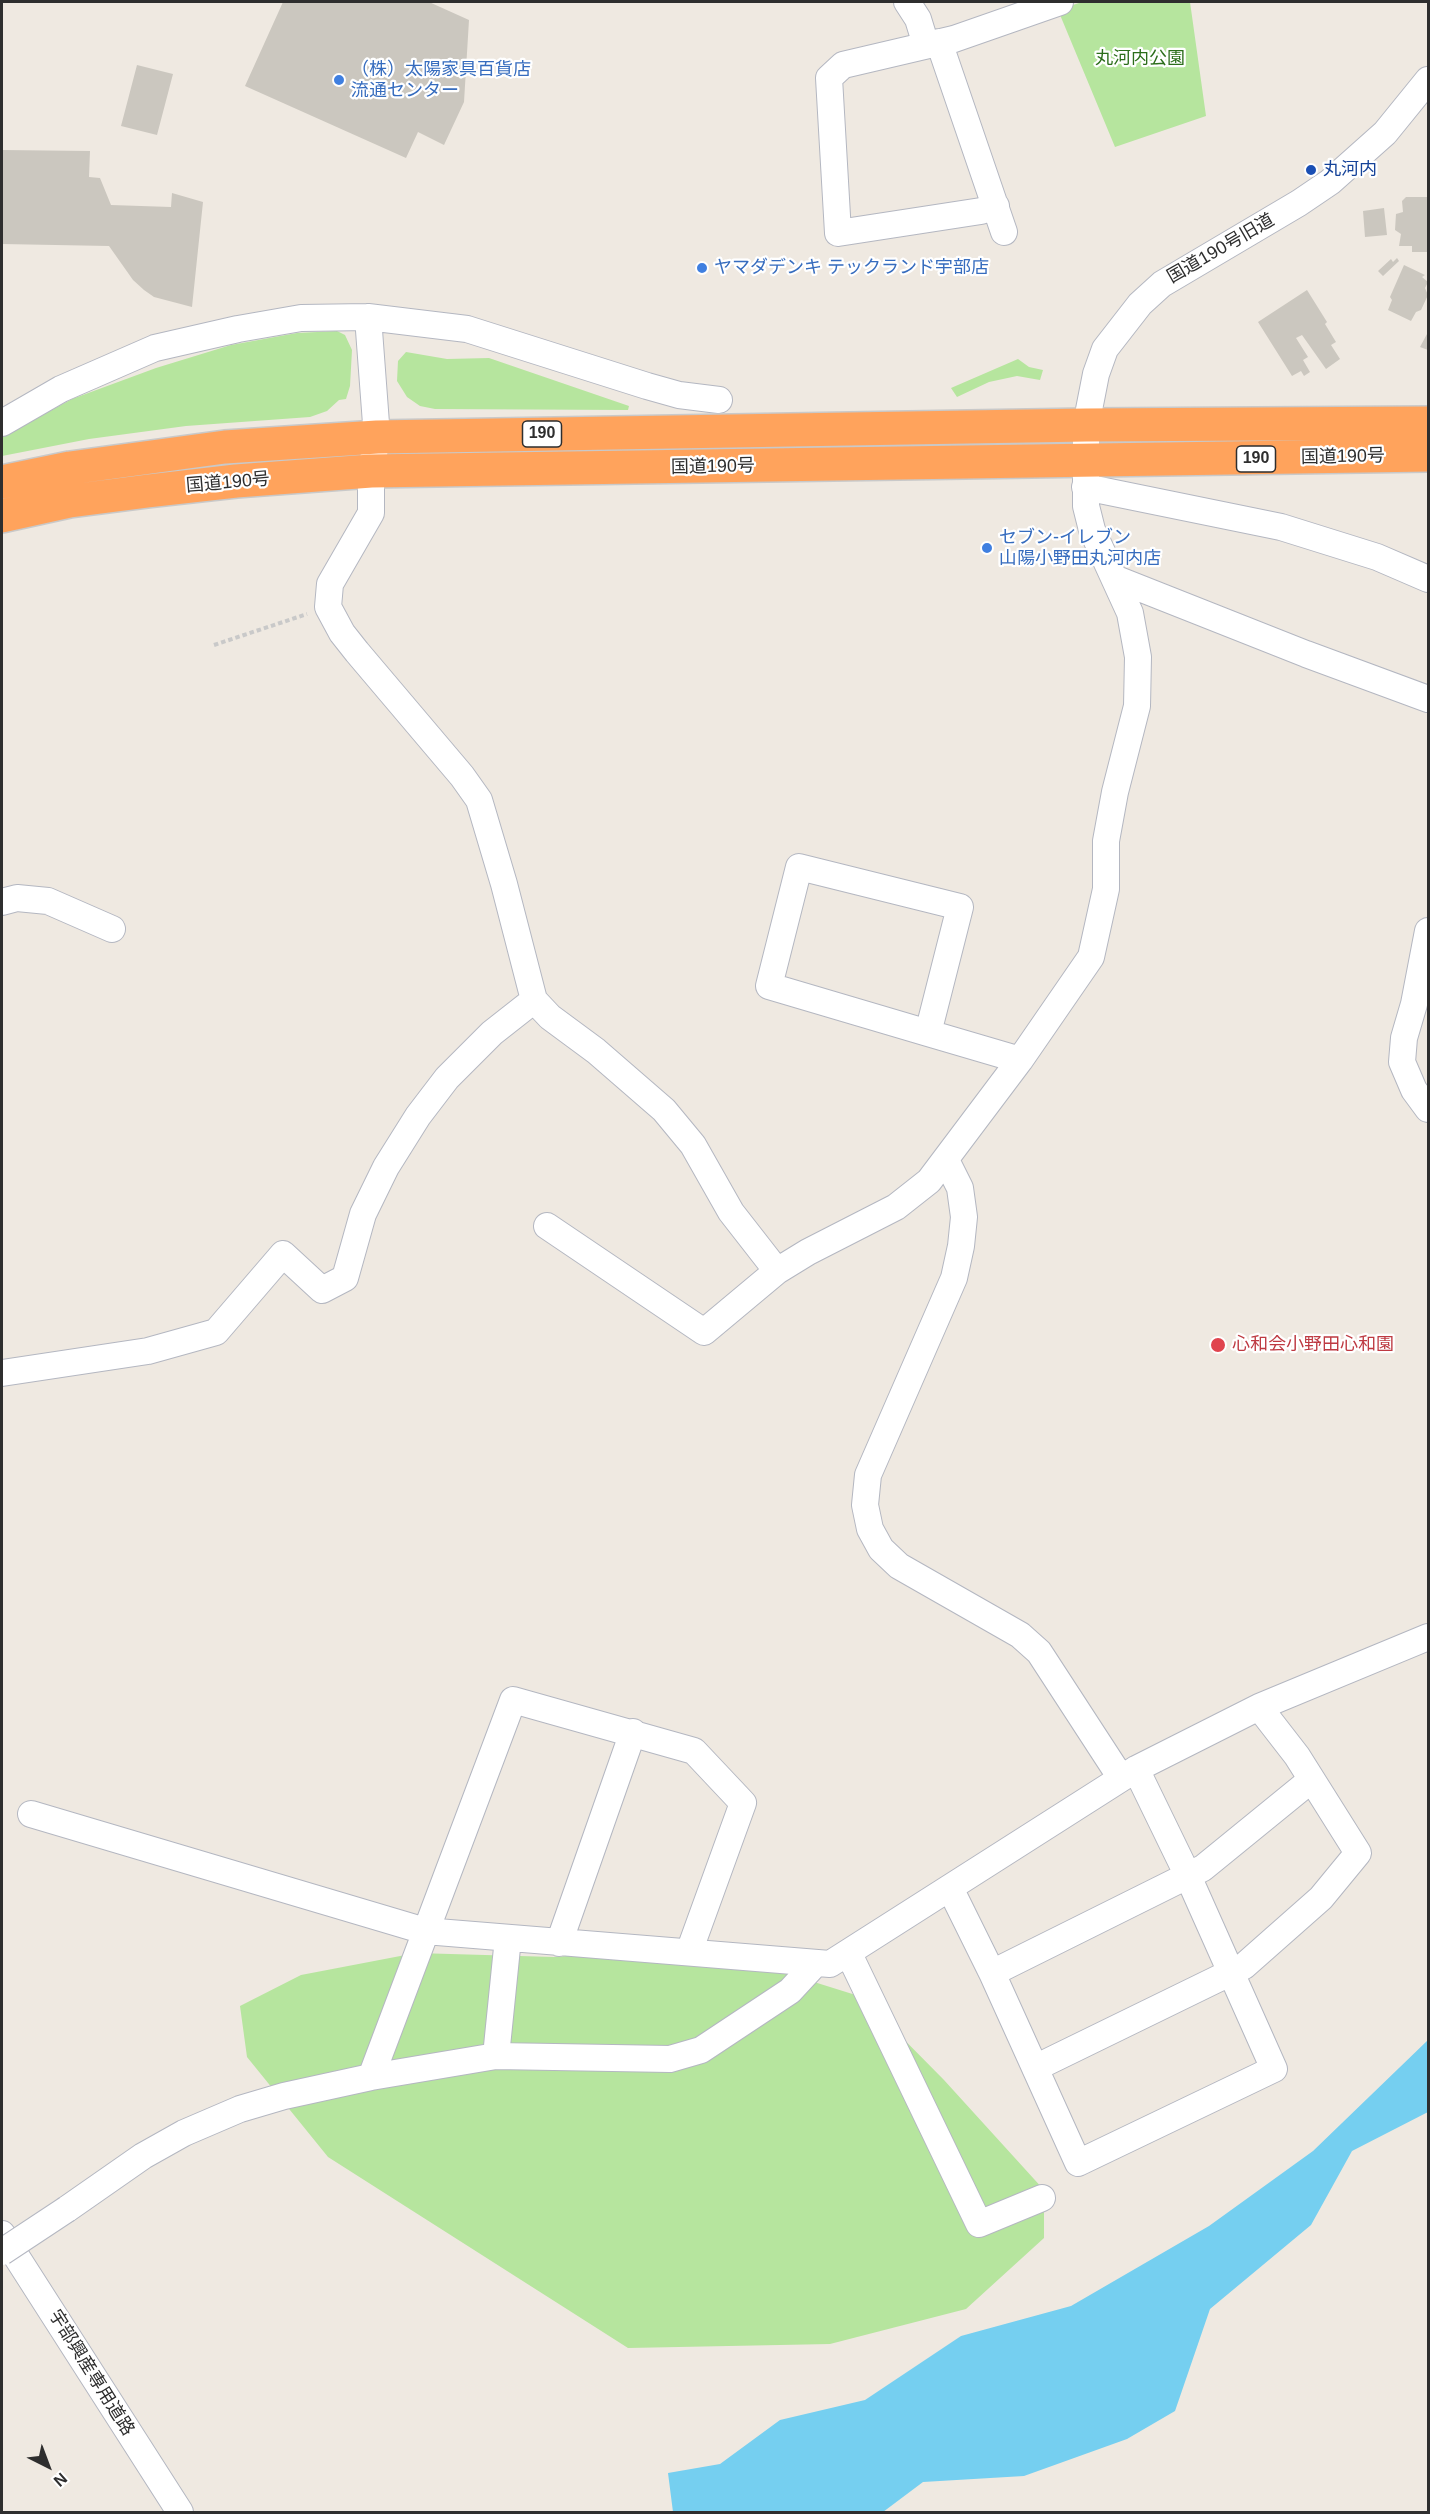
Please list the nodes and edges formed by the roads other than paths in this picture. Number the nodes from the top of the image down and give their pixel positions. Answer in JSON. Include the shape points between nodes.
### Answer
{"nodes":[{"id":1,"x":907,"y":2,"type":"edge"},
{"id":2,"x":1060,"y":2,"type":"edge"},
{"id":3,"x":933,"y":44,"type":"junction"},
{"id":4,"x":1428,"y":80,"type":"edge"},
{"id":5,"x":996,"y":206,"type":"junction"},
{"id":6,"x":1004,"y":232,"type":"dead end"},
{"id":7,"x":368,"y":317,"type":"junction"},
{"id":8,"x":719,"y":400,"type":"dead end"},
{"id":9,"x":2,"y":423,"type":"edge"},
{"id":10,"x":1428,"y":423,"type":"edge"},
{"id":11,"x":1086,"y":425,"type":"junction"},
{"id":12,"x":377,"y":437,"type":"junction"},
{"id":13,"x":1428,"y":455,"type":"edge"},
{"id":14,"x":371,"y":471,"type":"junction"},
{"id":15,"x":1084,"y":474,"type":"junction"},
{"id":16,"x":2,"y":482,"type":"edge"},
{"id":17,"x":2,"y":516,"type":"edge"},
{"id":18,"x":1114,"y":578,"type":"junction"},
{"id":19,"x":1428,"y":579,"type":"edge"},
{"id":20,"x":1428,"y":699,"type":"edge"},
{"id":21,"x":2,"y":902,"type":"edge"},
{"id":22,"x":112,"y":929,"type":"dead end"},
{"id":23,"x":1428,"y":931,"type":"edge"},
{"id":24,"x":534,"y":1000,"type":"junction"},
{"id":25,"x":928,"y":1033,"type":"junction"},
{"id":26,"x":1020,"y":1060,"type":"junction"},
{"id":27,"x":1428,"y":1109,"type":"edge"},
{"id":28,"x":946,"y":1160,"type":"junction"},
{"id":29,"x":547,"y":1226,"type":"dead end"},
{"id":30,"x":777,"y":1271,"type":"junction"},
{"id":31,"x":2,"y":1373,"type":"edge"},
{"id":32,"x":1427,"y":1640,"type":"edge"},
{"id":33,"x":1259,"y":1707,"type":"junction"},
{"id":34,"x":633,"y":1732,"type":"junction"},
{"id":35,"x":1128,"y":1774,"type":"junction"},
{"id":36,"x":1311,"y":1780,"type":"junction"},
{"id":37,"x":31,"y":1814,"type":"dead end"},
{"id":38,"x":1188,"y":1876,"type":"junction"},
{"id":39,"x":950,"y":1888,"type":"junction"},
{"id":40,"x":424,"y":1931,"type":"junction"},
{"id":41,"x":508,"y":1938,"type":"junction"},
{"id":42,"x":559,"y":1943,"type":"junction"},
{"id":43,"x":689,"y":1952,"type":"junction"},
{"id":44,"x":849,"y":1954,"type":"junction"},
{"id":45,"x":815,"y":1964,"type":"junction"},
{"id":46,"x":992,"y":1973,"type":"junction"},
{"id":47,"x":1230,"y":1973,"type":"junction"},
{"id":48,"x":496,"y":2056,"type":"junction"},
{"id":49,"x":1035,"y":2068,"type":"junction"},
{"id":50,"x":371,"y":2077,"type":"junction"},
{"id":51,"x":1042,"y":2198,"type":"dead end"},
{"id":52,"x":2,"y":2234,"type":"edge"},
{"id":53,"x":2,"y":2252,"type":"edge"},
{"id":54,"x":180,"y":2512,"type":"edge"}],
"edges":[{"from":1,"to":3,"type":"street"},
{"from":2,"to":3,"type":"street"},
{"from":3,"to":5,"type":"street"},
{"from":3,"to":5,"type":"street","via":[[843,65],[829,78],[838,233],[981,212]]},
{"from":4,"to":11,"type":"street","name":"国道190号旧道","via":[[1385,133],[1330,182],[1162,284],[1140,303],[1105,349]]},
{"from":5,"to":6,"type":"street"},
{"from":7,"to":8,"type":"street","via":[[467,329],[647,386]]},
{"from":7,"to":9,"type":"street","via":[[301,318],[155,348],[61,389]]},
{"from":7,"to":12,"type":"street"},
{"from":10,"to":11,"type":"highway","name":"国道190号","number":"190"},
{"from":11,"to":12,"type":"highway","name":"国道190号","number":"190"},
{"from":11,"to":15,"type":"street","name":"国道190号旧道"},
{"from":12,"to":14,"type":"street"},
{"from":12,"to":16,"type":"highway","name":"国道190号","number":"190","via":[[225,447],[70,468]]},
{"from":13,"to":15,"type":"highway","name":"国道190号","number":"190"},
{"from":14,"to":15,"type":"highway","name":"国道190号","number":"190"},
{"from":14,"to":17,"type":"highway","name":"国道190号","number":"190","via":[[147,491],[70,501]]},
{"from":14,"to":24,"type":"street","via":[[371,513],[330,584],[328,607],[342,633],[479,800]]},
{"from":15,"to":18,"type":"street","name":"国道190号旧道","via":[[1092,530]]},
{"from":15,"to":19,"type":"street","via":[[1281,527],[1377,557]]},
{"from":18,"to":20,"type":"street"},
{"from":18,"to":26,"type":"street","name":"国道190号旧道","via":[[1130,613],[1138,657],[1137,706],[1106,841],[1106,889],[1091,957]]},
{"from":21,"to":22,"type":"street","via":[[17,898],[48,901]]},
{"from":23,"to":27,"type":"street","via":[[1402,1062],[1414,1090]]},
{"from":24,"to":30,"type":"street","via":[[664,1110],[693,1145],[731,1212]]},
{"from":24,"to":31,"type":"street","via":[[492,1032],[447,1078],[418,1116],[363,1214],[345,1278],[322,1290],[283,1254],[216,1332],[148,1351]]},
{"from":25,"to":25,"type":"street","via":[[960,907],[799,867],[769,986]]},
{"from":25,"to":26,"type":"street"},
{"from":26,"to":28,"type":"street","name":"国道190号旧道"},
{"from":28,"to":30,"type":"street","name":"国道190号旧道","via":[[929,1181],[896,1207]]},
{"from":28,"to":35,"type":"street","via":[[960,1188],[964,1217],[961,1246],[954,1278],[868,1475],[865,1505],[870,1529],[899,1566],[1020,1635],[1039,1652]]},
{"from":29,"to":30,"type":"street","name":"国道190号旧道","via":[[704,1332]]},
{"from":32,"to":33,"type":"street"},
{"from":33,"to":35,"type":"street"},
{"from":33,"to":36,"type":"street"},
{"from":34,"to":40,"type":"street","via":[[513,1700]]},
{"from":34,"to":42,"type":"street"},
{"from":34,"to":43,"type":"street","via":[[694,1751],[743,1803]]},
{"from":35,"to":38,"type":"street"},
{"from":35,"to":39,"type":"street"},
{"from":36,"to":38,"type":"street"},
{"from":36,"to":47,"type":"street","via":[[1358,1852],[1321,1898],[1244,1966]]},
{"from":37,"to":40,"type":"street"},
{"from":38,"to":46,"type":"street"},
{"from":38,"to":47,"type":"street"},
{"from":39,"to":44,"type":"street"},
{"from":39,"to":46,"type":"street"},
{"from":40,"to":41,"type":"street"},
{"from":40,"to":50,"type":"street"},
{"from":41,"to":42,"type":"street"},
{"from":41,"to":48,"type":"street"},
{"from":42,"to":43,"type":"street"},
{"from":43,"to":45,"type":"street"},
{"from":44,"to":45,"type":"street","via":[[830,1964]]},
{"from":44,"to":51,"type":"street","via":[[979,2224]]},
{"from":45,"to":48,"type":"street","via":[[790,1991],[701,2050],[670,2059]]},
{"from":46,"to":49,"type":"street"},
{"from":47,"to":49,"type":"street"},
{"from":47,"to":49,"type":"street","via":[[1274,2069],[1078,2163]]},
{"from":48,"to":50,"type":"street"},
{"from":50,"to":53,"type":"street","bridge":true,"via":[[240,2109],[184,2133],[143,2156]]},
{"from":52,"to":54,"type":"street","name":"宇部興産専用道路"}]}
